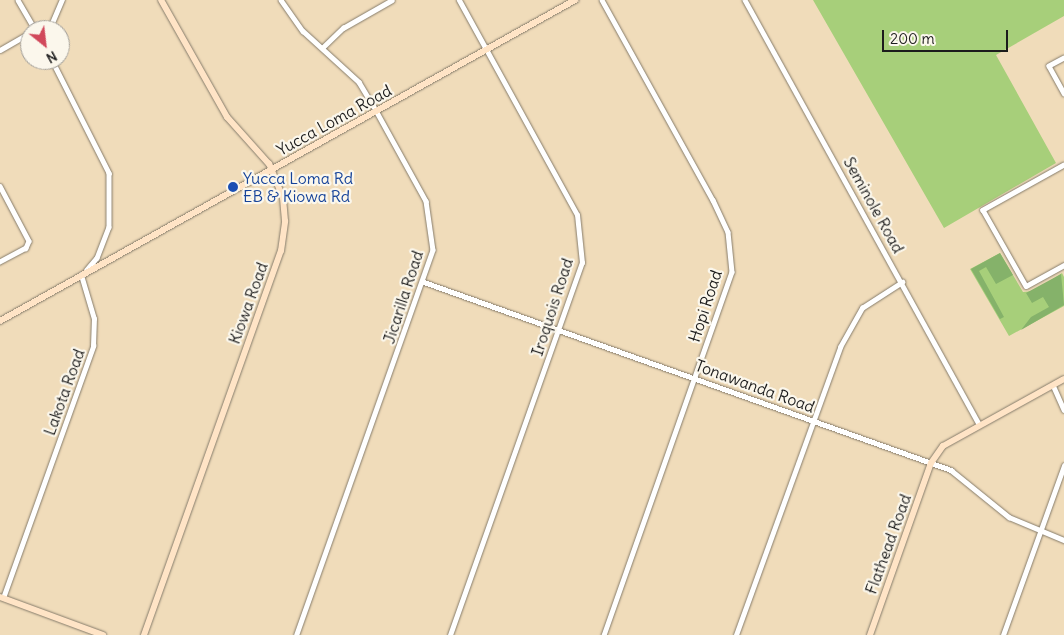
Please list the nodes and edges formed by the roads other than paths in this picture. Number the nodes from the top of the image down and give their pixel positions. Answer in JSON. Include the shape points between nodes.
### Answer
{"nodes":[{"id":1,"x":18,"y":0,"type":"edge"},
{"id":2,"x":62,"y":0,"type":"edge"},
{"id":3,"x":161,"y":0,"type":"edge"},
{"id":4,"x":281,"y":0,"type":"edge"},
{"id":5,"x":392,"y":0,"type":"edge"},
{"id":6,"x":458,"y":0,"type":"edge"},
{"id":7,"x":575,"y":0,"type":"edge"},
{"id":8,"x":602,"y":0,"type":"edge"},
{"id":9,"x":745,"y":0,"type":"edge"},
{"id":10,"x":30,"y":20,"type":"edge"},
{"id":11,"x":53,"y":20,"type":"edge"},
{"id":12,"x":20,"y":39,"type":"edge"},
{"id":13,"x":322,"y":48,"type":"junction"},
{"id":14,"x":0,"y":50,"type":"edge"},
{"id":15,"x":486,"y":50,"type":"junction"},
{"id":16,"x":1064,"y":58,"type":"edge"},
{"id":17,"x":57,"y":70,"type":"edge"},
{"id":18,"x":1064,"y":93,"type":"edge"},
{"id":19,"x":377,"y":111,"type":"junction"},
{"id":20,"x":1064,"y":165,"type":"edge"},
{"id":21,"x":272,"y":170,"type":"junction"},
{"id":22,"x":0,"y":186,"type":"edge"},
{"id":23,"x":0,"y":262,"type":"edge"},
{"id":24,"x":1064,"y":265,"type":"edge"},
{"id":25,"x":80,"y":276,"type":"junction"},
{"id":26,"x":424,"y":282,"type":"junction"},
{"id":27,"x":902,"y":282,"type":"junction"},
{"id":28,"x":0,"y":321,"type":"edge"},
{"id":29,"x":559,"y":329,"type":"junction"},
{"id":30,"x":695,"y":377,"type":"junction"},
{"id":31,"x":1064,"y":379,"type":"edge"},
{"id":32,"x":1053,"y":385,"type":"junction"},
{"id":33,"x":1064,"y":410,"type":"edge"},
{"id":34,"x":812,"y":419,"type":"junction"},
{"id":35,"x":979,"y":424,"type":"junction"},
{"id":36,"x":931,"y":463,"type":"junction"},
{"id":37,"x":1064,"y":466,"type":"edge"},
{"id":38,"x":1040,"y":532,"type":"junction"},
{"id":39,"x":1064,"y":540,"type":"edge"},
{"id":40,"x":2,"y":597,"type":"edge"},
{"id":41,"x":103,"y":635,"type":"edge"},
{"id":42,"x":144,"y":635,"type":"edge"},
{"id":43,"x":297,"y":635,"type":"edge"},
{"id":44,"x":450,"y":635,"type":"edge"},
{"id":45,"x":604,"y":635,"type":"edge"},
{"id":46,"x":736,"y":635,"type":"edge"},
{"id":47,"x":870,"y":635,"type":"edge"},
{"id":48,"x":1003,"y":635,"type":"edge"}],
"edges":[{"from":1,"to":10,"type":"street"},
{"from":2,"to":11,"type":"street"},
{"from":3,"to":21,"type":"street","name":"Kiowa Road","via":[[227,117],[260,150]]},
{"from":4,"to":13,"type":"street","name":"Jicarilla Road","via":[[303,31]]},
{"from":5,"to":13,"type":"street","via":[[343,28]]},
{"from":6,"to":15,"type":"street","name":"Iroquois Road"},
{"from":7,"to":15,"type":"street","name":"Yucca Loma Road"},
{"from":8,"to":30,"type":"street","name":"Hopi Road","via":[[728,232],[732,272]]},
{"from":9,"to":27,"type":"street","name":"Seminole Road"},
{"from":12,"to":14,"type":"street"},
{"from":13,"to":19,"type":"street","name":"Jicarilla Road","via":[[359,82]]},
{"from":15,"to":19,"type":"street","name":"Yucca Loma Road"},
{"from":15,"to":29,"type":"street","name":"Iroquois Road","via":[[576,215],[582,263]]},
{"from":16,"to":18,"type":"street","via":[[1049,66]]},
{"from":17,"to":25,"type":"street","via":[[109,173],[109,227],[97,258]]},
{"from":19,"to":21,"type":"street","name":"Yucca Loma Road"},
{"from":19,"to":26,"type":"street","name":"Jicarilla Road","via":[[426,201],[433,250]]},
{"from":20,"to":24,"type":"street","via":[[983,210],[1026,286]]},
{"from":21,"to":25,"type":"street","name":"Yucca Loma Road"},
{"from":21,"to":42,"type":"street","name":"Kiowa Road","via":[[285,210],[281,251]]},
{"from":22,"to":23,"type":"street","via":[[28,245]]},
{"from":25,"to":28,"type":"street","name":"Yucca Loma Road"},
{"from":25,"to":40,"type":"street","name":"Lakota Road","via":[[94,319],[93,346]]},
{"from":26,"to":29,"type":"street","name":"Tonawanda Road"},
{"from":26,"to":43,"type":"street","name":"Jicarilla Road"},
{"from":27,"to":34,"type":"street","via":[[862,308],[840,347]]},
{"from":27,"to":35,"type":"street","name":"Seminole Road"},
{"from":29,"to":30,"type":"street","name":"Tonawanda Road"},
{"from":29,"to":44,"type":"street","name":"Iroquois Road"},
{"from":30,"to":34,"type":"street","name":"Tonawanda Road"},
{"from":30,"to":45,"type":"street","name":"Hopi Road"},
{"from":31,"to":32,"type":"street","name":"Flathead Road"},
{"from":32,"to":33,"type":"street"},
{"from":32,"to":35,"type":"street","name":"Flathead Road"},
{"from":34,"to":36,"type":"street","name":"Tonawanda Road"},
{"from":34,"to":46,"type":"street"},
{"from":35,"to":36,"type":"street","name":"Flathead Road","via":[[943,446]]},
{"from":36,"to":38,"type":"street","name":"Tonawanda Road","via":[[975,486],[1008,517]]},
{"from":36,"to":47,"type":"street","name":"Flathead Road"},
{"from":37,"to":38,"type":"street"},
{"from":38,"to":39,"type":"street","name":"Tonawanda Road"},
{"from":38,"to":48,"type":"street"},
{"from":40,"to":41,"type":"street"}]}
